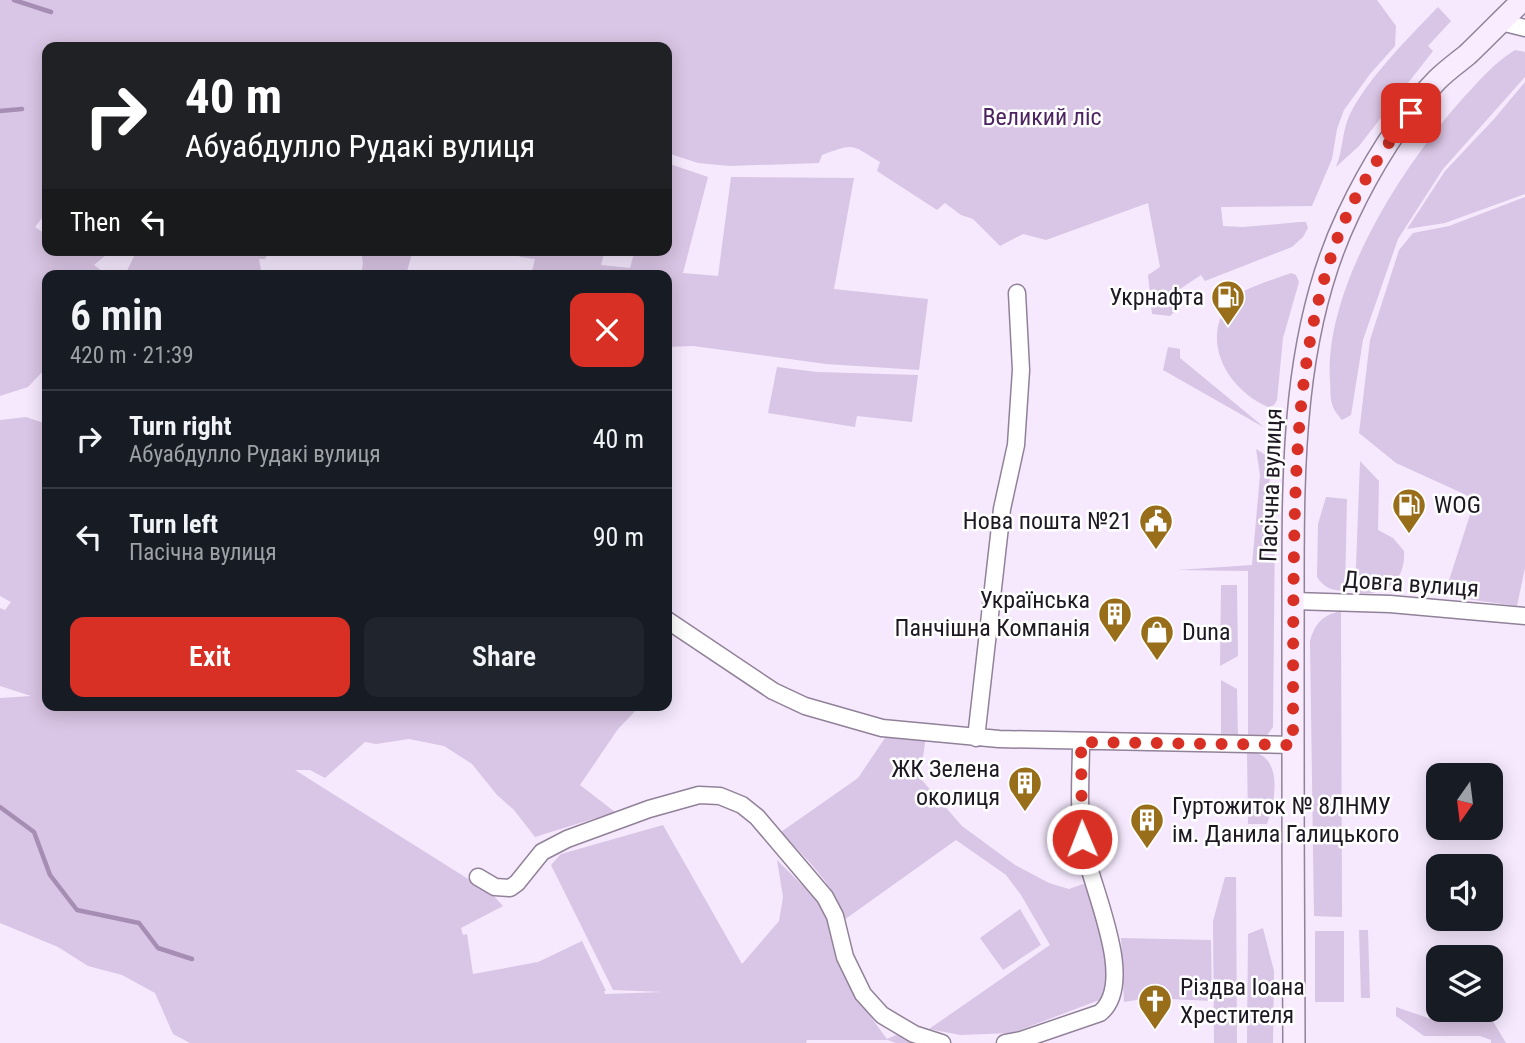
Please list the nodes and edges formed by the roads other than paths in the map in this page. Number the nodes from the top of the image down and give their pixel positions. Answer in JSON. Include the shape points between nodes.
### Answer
{"nodes":[{"id":1,"x":1523,"y":0,"type":"edge"},
{"id":2,"x":1501,"y":22,"type":"junction"},
{"id":3,"x":1525,"y":28,"type":"edge"},
{"id":4,"x":1017,"y":293,"type":"dead end"},
{"id":5,"x":1294,"y":601,"type":"junction"},
{"id":6,"x":1525,"y":617,"type":"edge"},
{"id":7,"x":672,"y":623,"type":"edge"},
{"id":8,"x":976,"y":738,"type":"junction"},
{"id":9,"x":1081,"y":742,"type":"junction"},
{"id":10,"x":1293,"y":745,"type":"junction"},
{"id":11,"x":478,"y":877,"type":"dead end"},
{"id":12,"x":942,"y":1043,"type":"edge"},
{"id":13,"x":1005,"y":1043,"type":"edge"},
{"id":14,"x":1294,"y":1043,"type":"edge"}],
"edges":[{"from":1,"to":2,"type":"main road","name":"Пасічна вулиця"},
{"from":2,"to":3,"type":"street"},
{"from":2,"to":5,"type":"main road","name":"Пасічна вулиця","via":[[1436,81],[1398,129],[1363,185],[1333,248],[1303,381]]},
{"from":4,"to":8,"type":"street","via":[[1021,370],[1016,445],[1002,509]]},
{"from":5,"to":6,"type":"street","name":"Довга вулиця","via":[[1404,605]]},
{"from":5,"to":10,"type":"main road","name":"Пасічна вулиця"},
{"from":7,"to":8,"type":"street","via":[[773,691],[805,706],[883,728]]},
{"from":8,"to":9,"type":"street"},
{"from":9,"to":10,"type":"street"},
{"from":9,"to":13,"type":"street","via":[[1082,839],[1115,958],[1113,997],[1100,1013]]},
{"from":10,"to":14,"type":"main road","name":"Пасічна вулиця"},
{"from":11,"to":12,"type":"street","via":[[495,887],[510,888],[542,852],[567,839],[649,809],[699,795],[720,796],[757,817],[825,897],[863,994],[893,1022]]}]}
